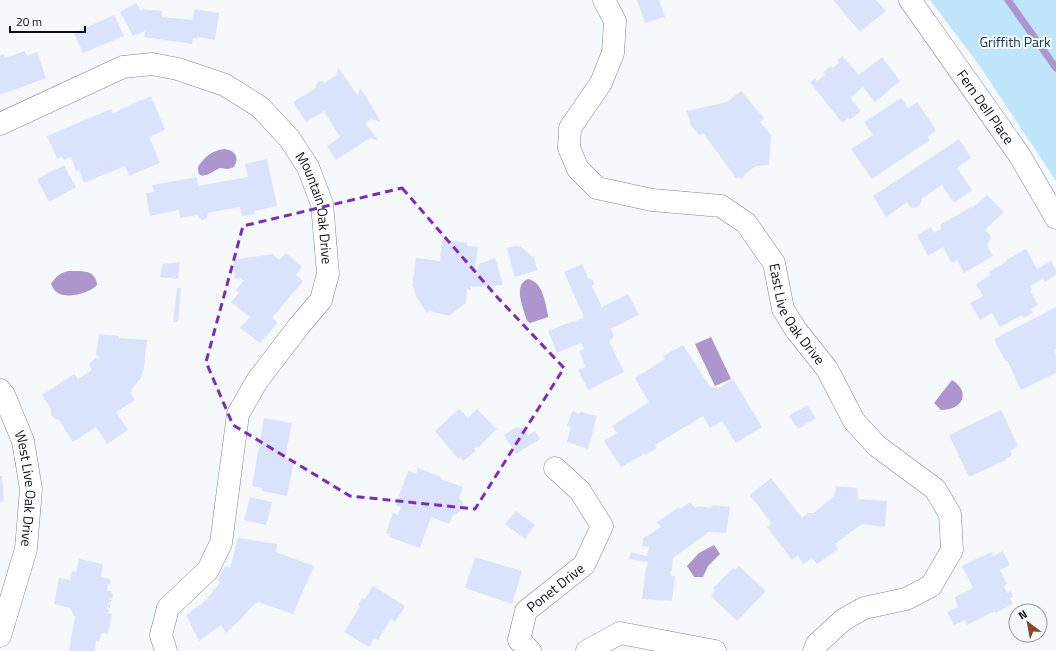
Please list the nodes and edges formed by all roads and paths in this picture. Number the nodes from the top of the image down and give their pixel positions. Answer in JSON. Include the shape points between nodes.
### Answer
{"nodes":[{"id":1,"x":604,"y":0,"type":"edge"},
{"id":2,"x":910,"y":0,"type":"edge"},
{"id":3,"x":0,"y":124,"type":"edge"},
{"id":4,"x":1056,"y":218,"type":"edge"},
{"id":5,"x":0,"y":390,"type":"edge"},
{"id":6,"x":555,"y":468,"type":"dead end"},
{"id":7,"x":0,"y":636,"type":"edge"},
{"id":8,"x":166,"y":651,"type":"edge"},
{"id":9,"x":530,"y":651,"type":"edge"},
{"id":10,"x":588,"y":651,"type":"edge"},
{"id":11,"x":715,"y":651,"type":"edge"},
{"id":12,"x":814,"y":651,"type":"edge"}],
"edges":[{"from":1,"to":12,"type":"street","name":"East Live Oak Drive","via":[[615,21],[613,53],[601,83],[570,128],[569,148],[578,169],[597,188],[652,200],[721,206],[746,223],[774,263],[783,309],[827,370],[854,422],[877,446],[935,489],[950,514],[952,550],[931,586],[906,599],[864,608],[843,620],[817,644]]},
{"from":2,"to":4,"type":"street","name":"Fern Dell Place","via":[[1020,156]]},
{"from":3,"to":8,"type":"street","name":"Mountain Oak Drive","via":[[123,67],[152,64],[178,70],[225,85],[260,107],[289,138],[308,167],[322,204],[328,274],[321,300],[257,381],[238,414],[222,543],[208,570],[168,608],[161,636]]},
{"from":5,"to":7,"type":"street","name":"West Live Oak Drive","via":[[23,441],[31,489],[26,549]]},
{"from":6,"to":9,"type":"street","name":"Ponet Drive","via":[[580,491],[602,526],[584,564],[526,611],[519,640]]},
{"from":10,"to":11,"type":"street","via":[[620,633]]}]}
